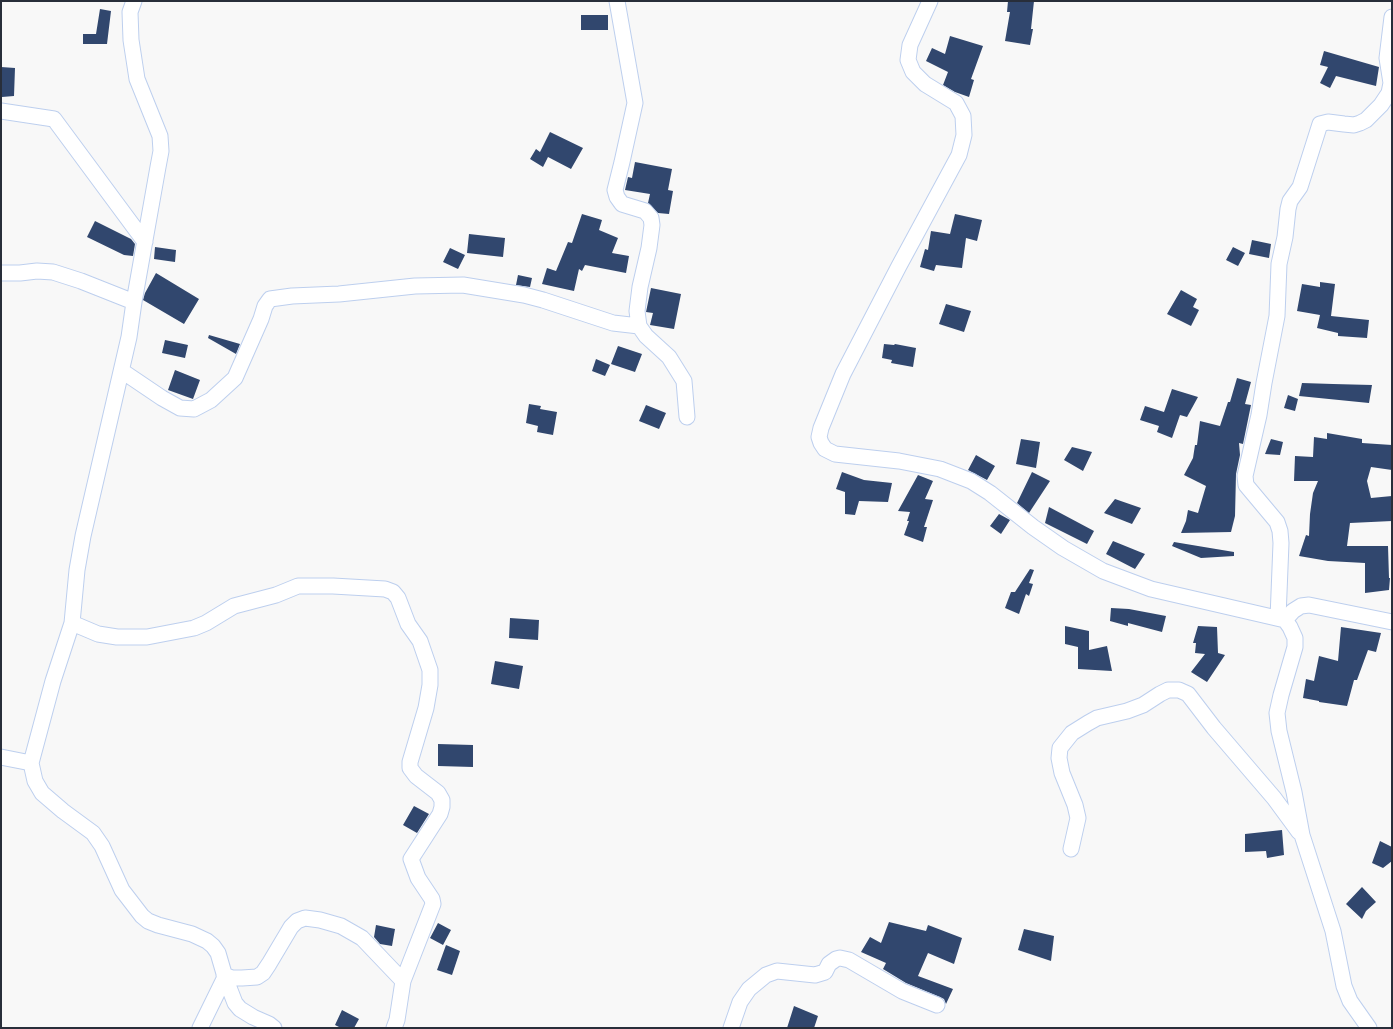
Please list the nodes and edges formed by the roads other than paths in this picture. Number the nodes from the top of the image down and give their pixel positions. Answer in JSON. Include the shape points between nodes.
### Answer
{"nodes":[{"id":1,"x":134,"y":1,"type":"edge"},
{"id":2,"x":617,"y":1,"type":"edge"},
{"id":3,"x":930,"y":1,"type":"edge"},
{"id":4,"x":1392,"y":18,"type":"edge"},
{"id":5,"x":1,"y":111,"type":"edge"},
{"id":6,"x":145,"y":242,"type":"junction"},
{"id":7,"x":1,"y":273,"type":"edge"},
{"id":8,"x":134,"y":302,"type":"junction"},
{"id":9,"x":639,"y":326,"type":"junction"},
{"id":10,"x":122,"y":371,"type":"junction"},
{"id":11,"x":687,"y":417,"type":"dead end"},
{"id":12,"x":1281,"y":619,"type":"junction"},
{"id":13,"x":1392,"y":622,"type":"edge"},
{"id":14,"x":72,"y":623,"type":"junction"},
{"id":15,"x":1,"y":757,"type":"edge"},
{"id":16,"x":31,"y":763,"type":"junction"},
{"id":17,"x":1303,"y":839,"type":"junction"},
{"id":18,"x":1071,"y":849,"type":"dead end"},
{"id":19,"x":224,"y":976,"type":"junction"},
{"id":20,"x":403,"y":981,"type":"junction"},
{"id":21,"x":937,"y":1005,"type":"dead end"},
{"id":22,"x":200,"y":1028,"type":"edge"},
{"id":23,"x":274,"y":1028,"type":"edge"},
{"id":24,"x":394,"y":1028,"type":"edge"},
{"id":25,"x":731,"y":1028,"type":"edge"},
{"id":26,"x":1369,"y":1028,"type":"edge"}],
"edges":[{"from":1,"to":6,"type":"street","via":[[130,12],[131,40],[137,79],[160,136],[158,167]]},
{"from":2,"to":9,"type":"street","via":[[635,103],[615,190],[622,204],[645,211],[651,218],[652,225],[640,287],[637,311]]},
{"from":3,"to":12,"type":"street","via":[[910,45],[908,60],[913,72],[925,84],[956,104],[965,125],[963,142],[959,155],[843,374],[820,428],[821,444],[835,454],[899,461],[946,471],[971,481],[990,493],[1063,548],[1104,571],[1151,589]]},
{"from":4,"to":12,"type":"street","via":[[1387,58],[1391,83],[1389,93],[1366,120],[1360,123],[1320,124],[1300,187],[1290,201],[1288,209],[1279,264],[1277,316],[1245,476],[1246,485],[1277,522],[1280,531]]},
{"from":5,"to":6,"type":"street","via":[[54,119]]},
{"from":6,"to":8,"type":"street"},
{"from":7,"to":8,"type":"street","via":[[37,270],[53,272]]},
{"from":8,"to":10,"type":"street"},
{"from":9,"to":10,"type":"street","via":[[613,323],[524,295],[463,284],[292,296],[270,299],[235,378],[211,400],[194,409],[180,408]]},
{"from":9,"to":11,"type":"street","via":[[669,357],[684,381]]},
{"from":10,"to":14,"type":"street","via":[[76,570]]},
{"from":12,"to":13,"type":"street","via":[[1301,606],[1309,605]]},
{"from":12,"to":17,"type":"street","via":[[1293,633],[1295,647],[1281,695],[1279,730]]},
{"from":14,"to":16,"type":"street"},
{"from":14,"to":20,"type":"street","via":[[98,634],[147,637],[194,628],[234,606],[276,596],[298,586],[385,589],[393,592],[408,624],[420,642],[430,670],[426,708],[410,768],[438,793],[442,800],[440,814],[411,859],[418,878],[433,904]]},
{"from":15,"to":16,"type":"street"},
{"from":16,"to":19,"type":"street","via":[[34,781],[42,793],[93,833],[102,846],[122,890],[142,916],[158,925],[207,940],[218,953]]},
{"from":17,"to":18,"type":"street","via":[[1290,818],[1188,694],[1179,690],[1168,690],[1143,705],[1088,722],[1072,733],[1060,748],[1062,773],[1078,818]]},
{"from":17,"to":26,"type":"street","via":[[1334,931],[1344,986],[1350,1001]]},
{"from":19,"to":20,"type":"street","via":[[257,977],[263,973],[290,927],[305,918],[341,926],[362,938]]},
{"from":19,"to":22,"type":"street"},
{"from":19,"to":23,"type":"street","via":[[240,1009]]},
{"from":20,"to":24,"type":"street"},
{"from":21,"to":25,"type":"street","via":[[902,991],[849,960],[840,958],[829,964],[824,972],[815,975],[777,971],[766,975],[749,989],[740,1002]]}]}
